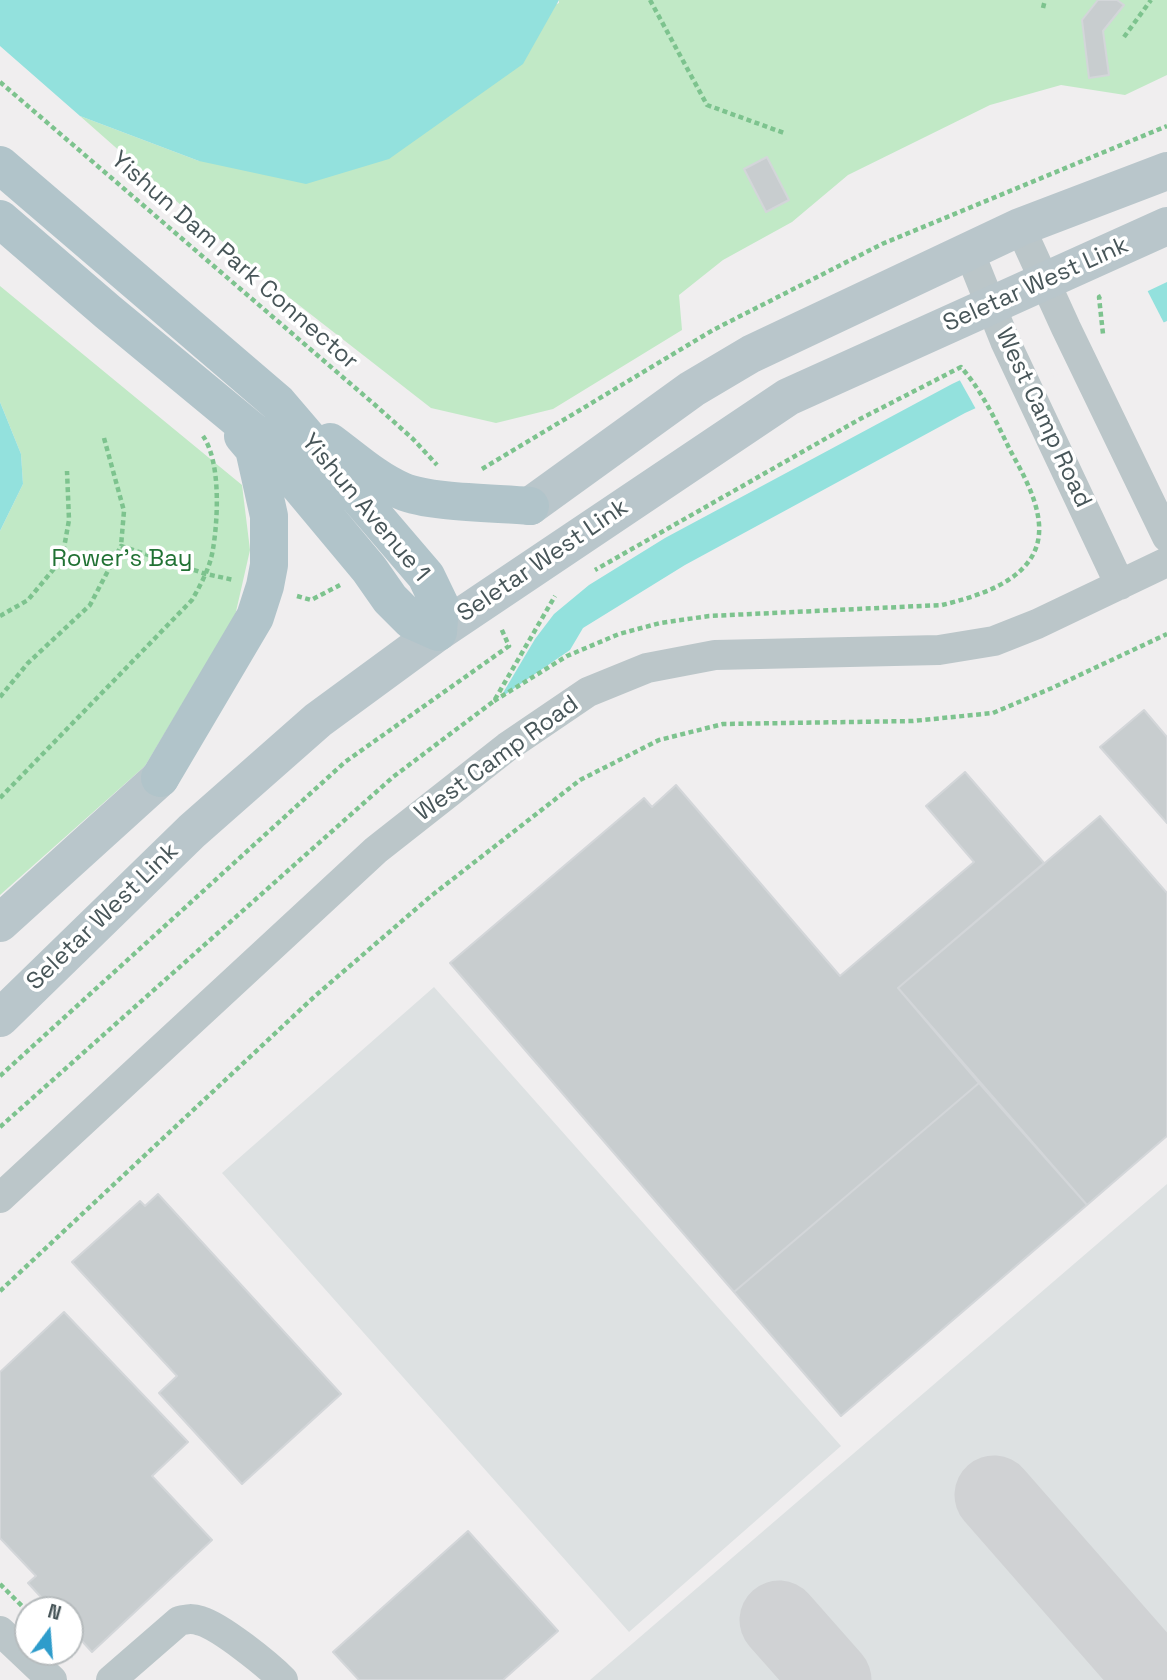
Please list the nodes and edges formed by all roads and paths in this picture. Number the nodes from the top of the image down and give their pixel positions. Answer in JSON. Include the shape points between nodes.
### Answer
{"nodes":[{"id":1,"x":650,"y":0,"type":"edge"},
{"id":2,"x":1045,"y":0,"type":"edge"},
{"id":3,"x":1151,"y":0,"type":"edge"},
{"id":4,"x":1043,"y":8,"type":"dead end"},
{"id":5,"x":1124,"y":37,"type":"dead end"},
{"id":6,"x":0,"y":82,"type":"edge"},
{"id":7,"x":784,"y":133,"type":"dead end"},
{"id":8,"x":0,"y":165,"type":"edge"},
{"id":9,"x":1167,"y":171,"type":"edge"},
{"id":10,"x":0,"y":219,"type":"edge"},
{"id":11,"x":1167,"y":226,"type":"edge"},
{"id":12,"x":1020,"y":227,"type":"junction"},
{"id":13,"x":969,"y":251,"type":"junction"},
{"id":14,"x":1045,"y":281,"type":"junction"},
{"id":15,"x":1099,"y":297,"type":"dead end"},
{"id":16,"x":991,"y":305,"type":"junction"},
{"id":17,"x":1100,"y":310,"type":"dead end"},
{"id":18,"x":278,"y":403,"type":"junction"},
{"id":19,"x":202,"y":411,"type":"junction"},
{"id":20,"x":104,"y":438,"type":"dead end"},
{"id":21,"x":67,"y":471,"type":"dead end"},
{"id":22,"x":441,"y":472,"type":"dead end"},
{"id":23,"x":1167,"y":537,"type":"edge"},
{"id":24,"x":121,"y":546,"type":"junction"},
{"id":25,"x":1167,"y":562,"type":"edge"},
{"id":26,"x":369,"y":569,"type":"junction"},
{"id":27,"x":593,"y":571,"type":"dead end"},
{"id":28,"x":206,"y":574,"type":"junction"},
{"id":29,"x":1120,"y":585,"type":"junction"},
{"id":30,"x":265,"y":586,"type":"junction"},
{"id":31,"x":546,"y":599,"type":"dead end"},
{"id":32,"x":0,"y":616,"type":"edge"},
{"id":33,"x":500,"y":626,"type":"dead end"},
{"id":34,"x":438,"y":632,"type":"junction"},
{"id":35,"x":1167,"y":634,"type":"edge"},
{"id":36,"x":0,"y":697,"type":"edge"},
{"id":37,"x":494,"y":701,"type":"junction"},
{"id":38,"x":0,"y":798,"type":"edge"},
{"id":39,"x":0,"y":923,"type":"edge"},
{"id":40,"x":0,"y":1017,"type":"edge"},
{"id":41,"x":0,"y":1076,"type":"edge"},
{"id":42,"x":0,"y":1126,"type":"edge"},
{"id":43,"x":0,"y":1198,"type":"edge"},
{"id":44,"x":0,"y":1290,"type":"edge"},
{"id":45,"x":0,"y":1584,"type":"edge"},
{"id":46,"x":14,"y":1598,"type":"edge"},
{"id":47,"x":0,"y":1630,"type":"edge"},
{"id":48,"x":51,"y":1680,"type":"edge"},
{"id":49,"x":111,"y":1680,"type":"edge"},
{"id":50,"x":283,"y":1680,"type":"edge"}],
"edges":[{"from":1,"to":7,"type":"path","via":[[707,105]]},
{"from":2,"to":4,"type":"path"},
{"from":3,"to":5,"type":"path"},
{"from":6,"to":22,"type":"path","name":"Yishun Dam Park Connector","via":[[374,404]]},
{"from":8,"to":18,"type":"main road","name":"Yishun Avenue 1"},
{"from":9,"to":12,"type":"main road"},
{"from":10,"to":19,"type":"main road","name":"Yishun Avenue 1","via":[[108,312]]},
{"from":11,"to":14,"type":"main road","name":"Seletar West Link"},
{"from":12,"to":13,"type":"main road"},
{"from":12,"to":14,"type":"street"},
{"from":13,"to":16,"type":"street","name":"West Camp Road"},
{"from":13,"to":18,"type":"main road","via":[[723,369],[530,506],[403,492]]},
{"from":14,"to":16,"type":"main road","name":"Seletar West Link"},
{"from":14,"to":23,"type":"street"},
{"from":15,"to":17,"type":"path"},
{"from":16,"to":29,"type":"street","name":"West Camp Road"},
{"from":16,"to":34,"type":"main road","name":"Seletar West Link","via":[[788,397]]},
{"from":18,"to":34,"type":"main road","name":"Yishun Avenue 1","via":[[426,576],[440,605]]},
{"from":19,"to":26,"type":"main road","name":"Yishun Avenue 1","via":[[258,436]]},
{"from":19,"to":28,"type":"path","via":[[217,491],[213,550]]},
{"from":19,"to":30,"type":"main road","via":[[254,449],[269,516]]},
{"from":20,"to":24,"type":"path","via":[[124,511]]},
{"from":21,"to":32,"type":"path","via":[[69,520],[62,559],[28,600]]},
{"from":24,"to":28,"type":"path"},
{"from":24,"to":36,"type":"path","via":[[90,606],[28,663]]},
{"from":25,"to":29,"type":"street","name":"West Camp Road"},
{"from":26,"to":30,"type":"path","via":[[311,600]]},
{"from":26,"to":34,"type":"main road","name":"Yishun Avenue 1","via":[[411,620]]},
{"from":27,"to":37,"type":"path","via":[[961,367],[986,403],[1030,488],[1039,523],[1038,545],[1028,564],[1005,584],[973,598],[942,605],[709,616],[660,623],[567,656]]},
{"from":28,"to":30,"type":"path"},
{"from":28,"to":38,"type":"path","via":[[192,600]]},
{"from":29,"to":43,"type":"street","name":"West Camp Road","via":[[994,641],[939,650],[715,655],[647,668],[589,692],[507,747],[376,850]]},
{"from":30,"to":39,"type":"main road","via":[[255,617],[160,778]]},
{"from":31,"to":37,"type":"path","via":[[557,592]]},
{"from":33,"to":41,"type":"path","via":[[509,646],[345,762]]},
{"from":34,"to":40,"type":"main road","name":"Seletar West Link","via":[[308,728],[192,831]]},
{"from":35,"to":44,"type":"path","via":[[993,713],[913,721],[723,724],[659,740],[580,780],[430,896],[315,996]]},
{"from":37,"to":42,"type":"path","via":[[393,777]]},
{"from":45,"to":46,"type":"path"},
{"from":47,"to":48,"type":"street"},
{"from":49,"to":50,"type":"street","via":[[178,1621],[191,1618],[218,1629]]}]}
